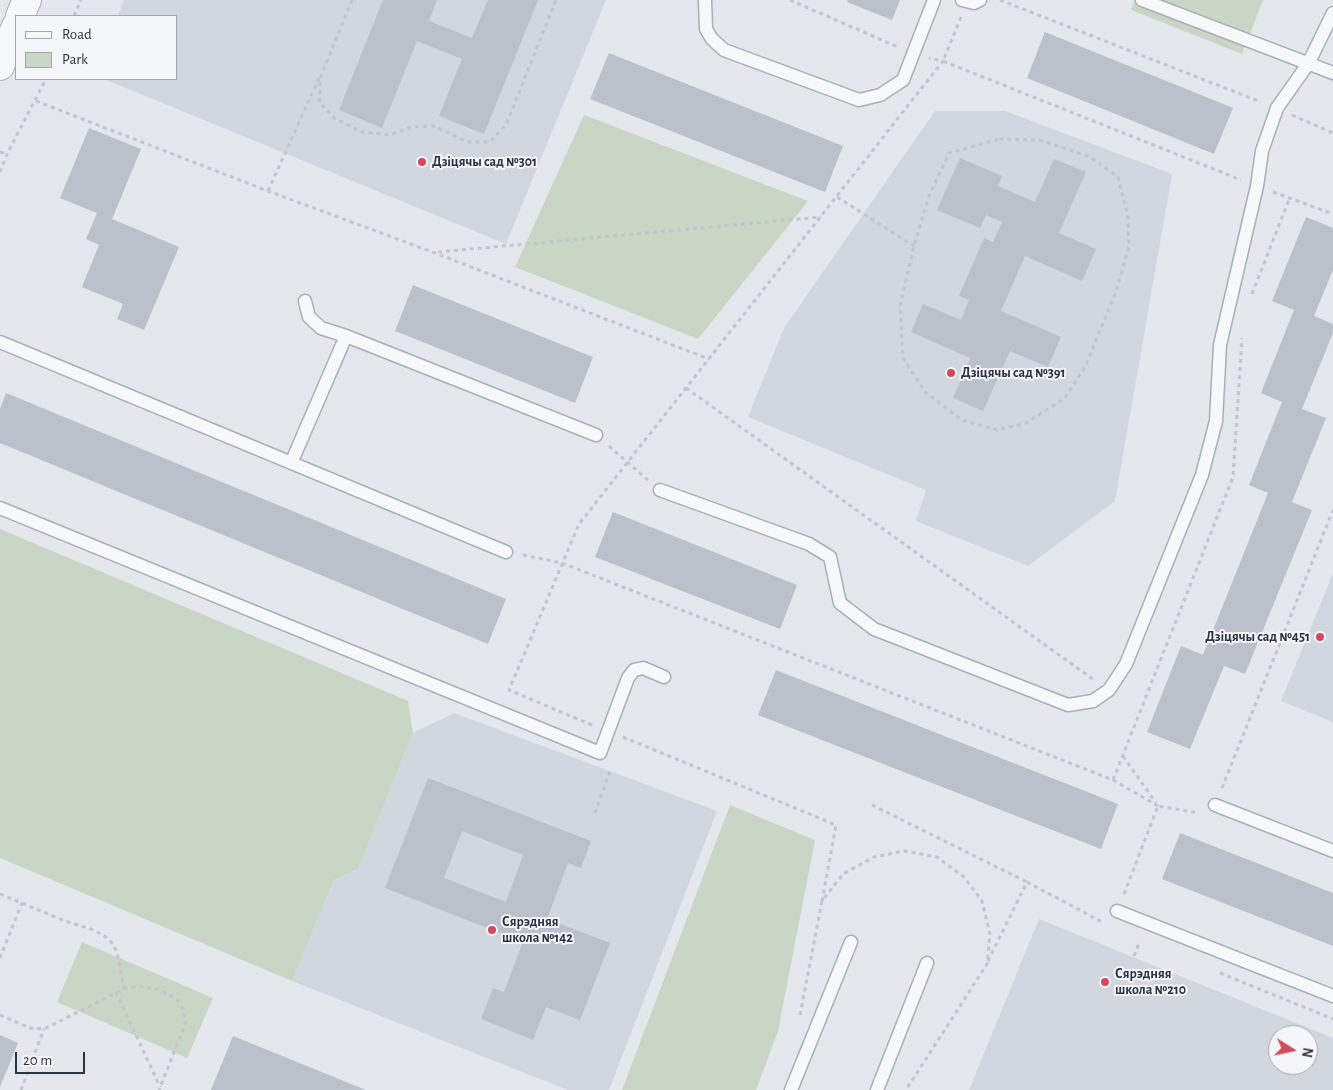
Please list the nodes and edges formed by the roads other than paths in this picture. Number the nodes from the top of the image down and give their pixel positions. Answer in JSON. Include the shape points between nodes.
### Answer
{"nodes":[{"id":1,"x":27,"y":0,"type":"edge"},
{"id":2,"x":705,"y":0,"type":"edge"},
{"id":3,"x":934,"y":0,"type":"edge"},
{"id":4,"x":1142,"y":0,"type":"edge"},
{"id":5,"x":1333,"y":13,"type":"edge"},
{"id":6,"x":20,"y":15,"type":"edge"},
{"id":7,"x":15,"y":28,"type":"edge"},
{"id":8,"x":1308,"y":64,"type":"junction"},
{"id":9,"x":0,"y":66,"type":"edge"},
{"id":10,"x":1333,"y":73,"type":"edge"},
{"id":11,"x":305,"y":301,"type":"dead end"},
{"id":12,"x":346,"y":336,"type":"junction"},
{"id":13,"x":0,"y":342,"type":"edge"},
{"id":14,"x":596,"y":435,"type":"road end"},
{"id":15,"x":292,"y":462,"type":"junction"},
{"id":16,"x":660,"y":490,"type":"road end"},
{"id":17,"x":0,"y":508,"type":"edge"},
{"id":18,"x":506,"y":552,"type":"road end"},
{"id":19,"x":664,"y":677,"type":"dead end"},
{"id":20,"x":1215,"y":805,"type":"road end"},
{"id":21,"x":1333,"y":851,"type":"edge"},
{"id":22,"x":1117,"y":911,"type":"road end"},
{"id":23,"x":851,"y":942,"type":"dead end"},
{"id":24,"x":927,"y":963,"type":"dead end"},
{"id":25,"x":1333,"y":996,"type":"edge"},
{"id":26,"x":791,"y":1090,"type":"edge"},
{"id":27,"x":877,"y":1090,"type":"edge"}],
"edges":[{"from":1,"to":6,"type":"street"},
{"from":2,"to":3,"type":"lane","via":[[706,29],[724,50],[859,100],[880,95],[903,80]]},
{"from":4,"to":8,"type":"lane"},
{"from":5,"to":8,"type":"lane"},
{"from":7,"to":9,"type":"street"},
{"from":8,"to":10,"type":"lane"},
{"from":8,"to":16,"type":"lane","via":[[1277,108],[1262,151],[1257,186],[1220,345],[1216,421],[1202,475],[1126,664],[1108,690],[1093,701],[1068,704],[874,629],[840,603],[830,557],[810,544]]},
{"from":11,"to":12,"type":"lane","via":[[309,317],[321,328]]},
{"from":12,"to":14,"type":"lane"},
{"from":12,"to":15,"type":"lane"},
{"from":13,"to":15,"type":"lane"},
{"from":15,"to":18,"type":"lane"},
{"from":17,"to":19,"type":"lane","via":[[600,754],[628,678],[634,670],[643,668]]},
{"from":20,"to":21,"type":"lane"},
{"from":22,"to":25,"type":"lane"},
{"from":23,"to":26,"type":"lane"},
{"from":24,"to":27,"type":"lane"}]}
